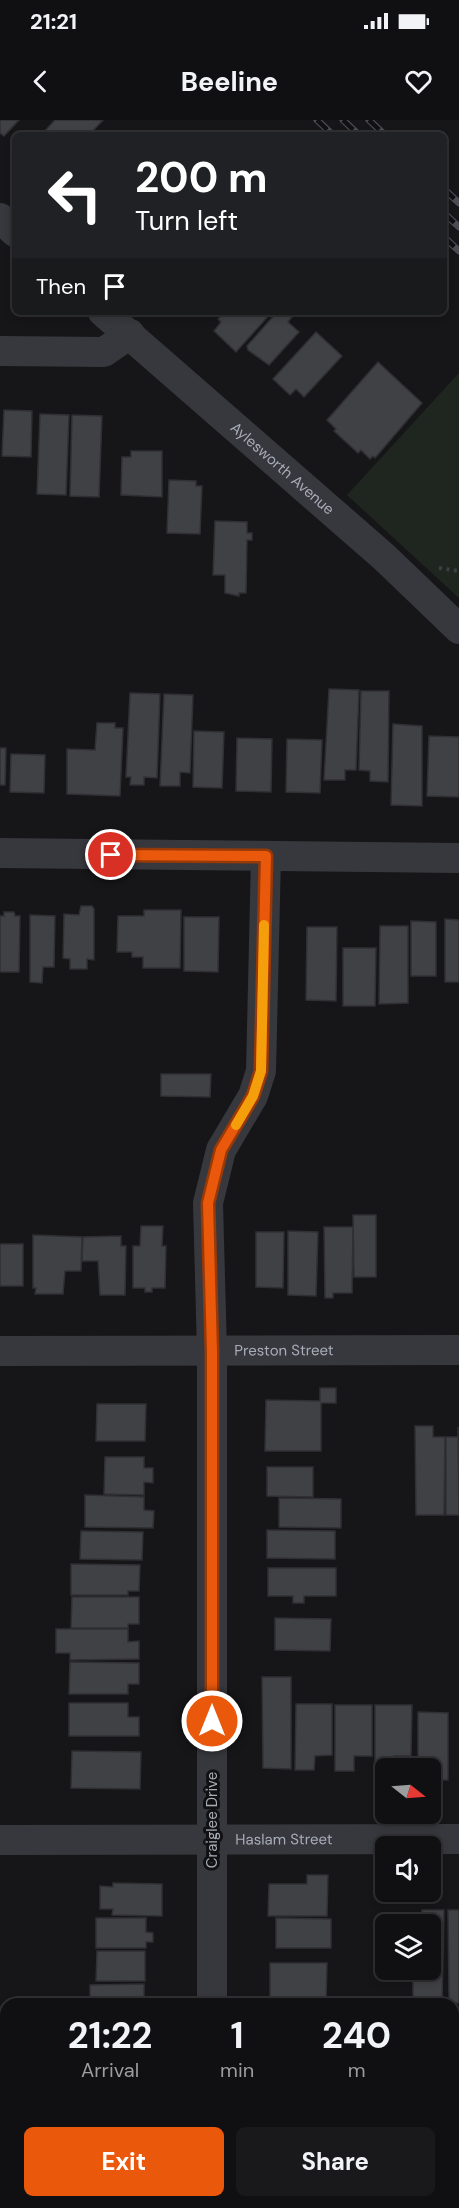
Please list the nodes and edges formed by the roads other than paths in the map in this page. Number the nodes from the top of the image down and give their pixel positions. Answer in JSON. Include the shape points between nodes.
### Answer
{"nodes":[{"id":1,"x":0,"y":218,"type":"edge"},
{"id":2,"x":12,"y":229,"type":"edge"},
{"id":3,"x":107,"y":315,"type":"edge"},
{"id":4,"x":130,"y":334,"type":"junction"},
{"id":5,"x":0,"y":351,"type":"edge"},
{"id":6,"x":459,"y":629,"type":"edge"},
{"id":7,"x":0,"y":854,"type":"edge"},
{"id":8,"x":266,"y":856,"type":"junction"},
{"id":9,"x":459,"y":858,"type":"edge"},
{"id":10,"x":459,"y":1350,"type":"edge"},
{"id":11,"x":0,"y":1351,"type":"edge"},
{"id":12,"x":212,"y":1352,"type":"junction"},
{"id":13,"x":459,"y":1839,"type":"edge"},
{"id":14,"x":0,"y":1840,"type":"edge"},
{"id":15,"x":212,"y":1840,"type":"junction"},
{"id":16,"x":212,"y":1998,"type":"edge"}],
"edges":[{"from":1,"to":2,"type":"street"},
{"from":3,"to":4,"type":"street","name":"Aylesworth Avenue"},
{"from":4,"to":5,"type":"street","via":[[104,352]]},
{"from":4,"to":6,"type":"street","name":"Aylesworth Avenue","via":[[384,557]]},
{"from":7,"to":8,"type":"street"},
{"from":8,"to":9,"type":"street"},
{"from":8,"to":12,"type":"street","name":"Craiglee Drive","via":[[261,1071],[253,1096],[221,1150],[208,1203]]},
{"from":10,"to":12,"type":"street","name":"Preston Street"},
{"from":11,"to":12,"type":"street","name":"Preston Street"},
{"from":12,"to":15,"type":"street","name":"Craiglee Drive"},
{"from":13,"to":15,"type":"street","name":"Haslam Street"},
{"from":14,"to":15,"type":"street","name":"Haslam Street"},
{"from":15,"to":16,"type":"street","name":"Craiglee Drive"}]}
